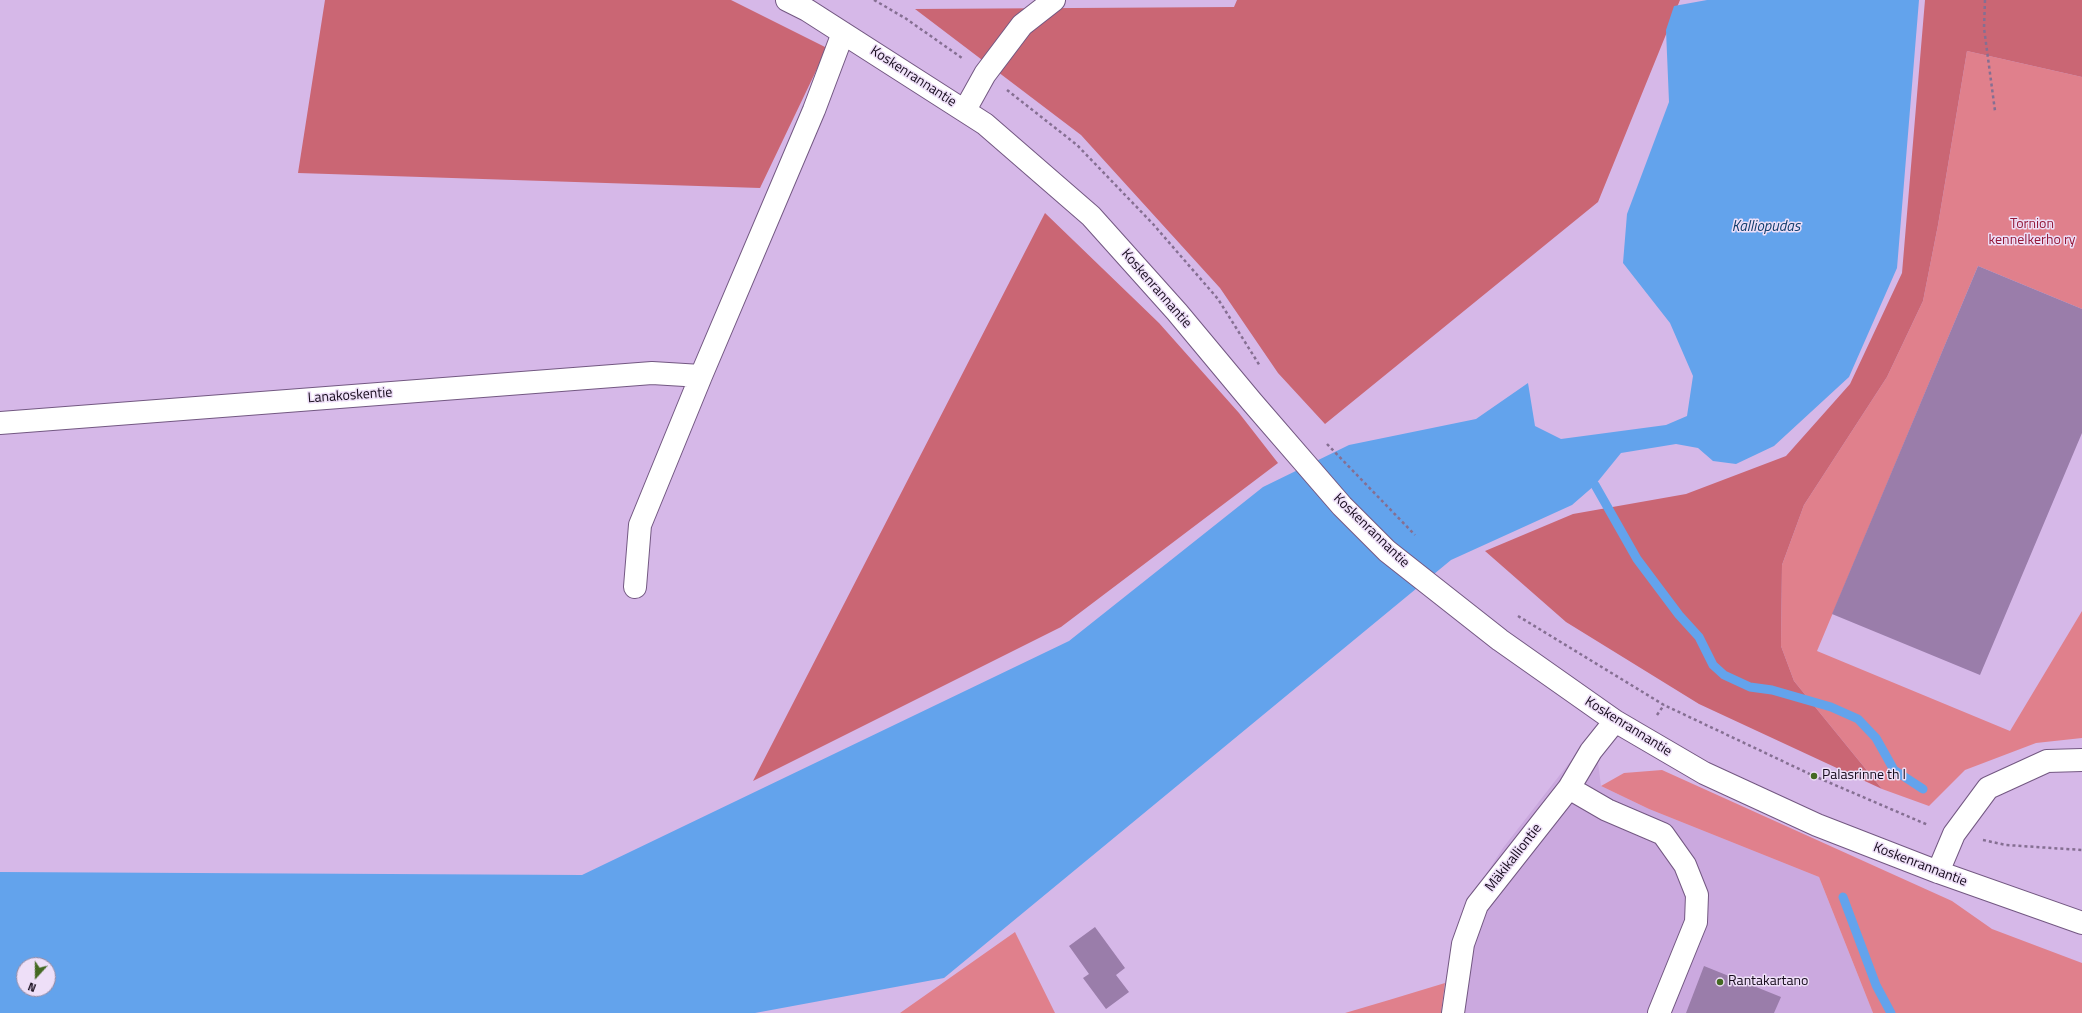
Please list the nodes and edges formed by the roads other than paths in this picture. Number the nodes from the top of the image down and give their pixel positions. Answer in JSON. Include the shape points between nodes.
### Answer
{"nodes":[{"id":1,"x":787,"y":0,"type":"edge"},
{"id":2,"x":1054,"y":0,"type":"edge"},
{"id":3,"x":843,"y":32,"type":"junction"},
{"id":4,"x":965,"y":110,"type":"junction"},
{"id":5,"x":701,"y":376,"type":"junction"},
{"id":6,"x":0,"y":423,"type":"edge"},
{"id":7,"x":635,"y":587,"type":"dead end"},
{"id":8,"x":1615,"y":721,"type":"junction"},
{"id":9,"x":2082,"y":760,"type":"edge"},
{"id":10,"x":1569,"y":788,"type":"junction"},
{"id":11,"x":1938,"y":872,"type":"junction"},
{"id":12,"x":2082,"y":923,"type":"edge"},
{"id":13,"x":1453,"y":1013,"type":"edge"},
{"id":14,"x":1659,"y":1013,"type":"edge"}],
"edges":[{"from":1,"to":3,"type":"street","name":"Koskenrannantie"},
{"from":2,"to":4,"type":"street","via":[[1022,25],[985,74]]},
{"from":3,"to":4,"type":"street","name":"Koskenrannantie"},
{"from":3,"to":5,"type":"street","via":[[814,110]]},
{"from":4,"to":8,"type":"street","name":"Koskenrannantie","via":[[985,124],[1091,216],[1177,312],[1342,506],[1387,551],[1500,640]]},
{"from":5,"to":6,"type":"street","name":"Lanakoskentie","via":[[652,373]]},
{"from":5,"to":7,"type":"street","via":[[640,525]]},
{"from":8,"to":10,"type":"street","name":"Mäkikalliontie","via":[[1591,751]]},
{"from":8,"to":11,"type":"street","name":"Koskenrannantie","via":[[1704,773],[1817,825]]},
{"from":9,"to":11,"type":"street","via":[[2047,762],[1988,788],[1954,834]]},
{"from":10,"to":13,"type":"street","name":"Mäkikalliontie","via":[[1477,905],[1463,944]]},
{"from":10,"to":14,"type":"street","via":[[1608,810],[1663,834],[1685,865],[1697,895],[1696,922]]},
{"from":11,"to":12,"type":"street","name":"Koskenrannantie"}]}
